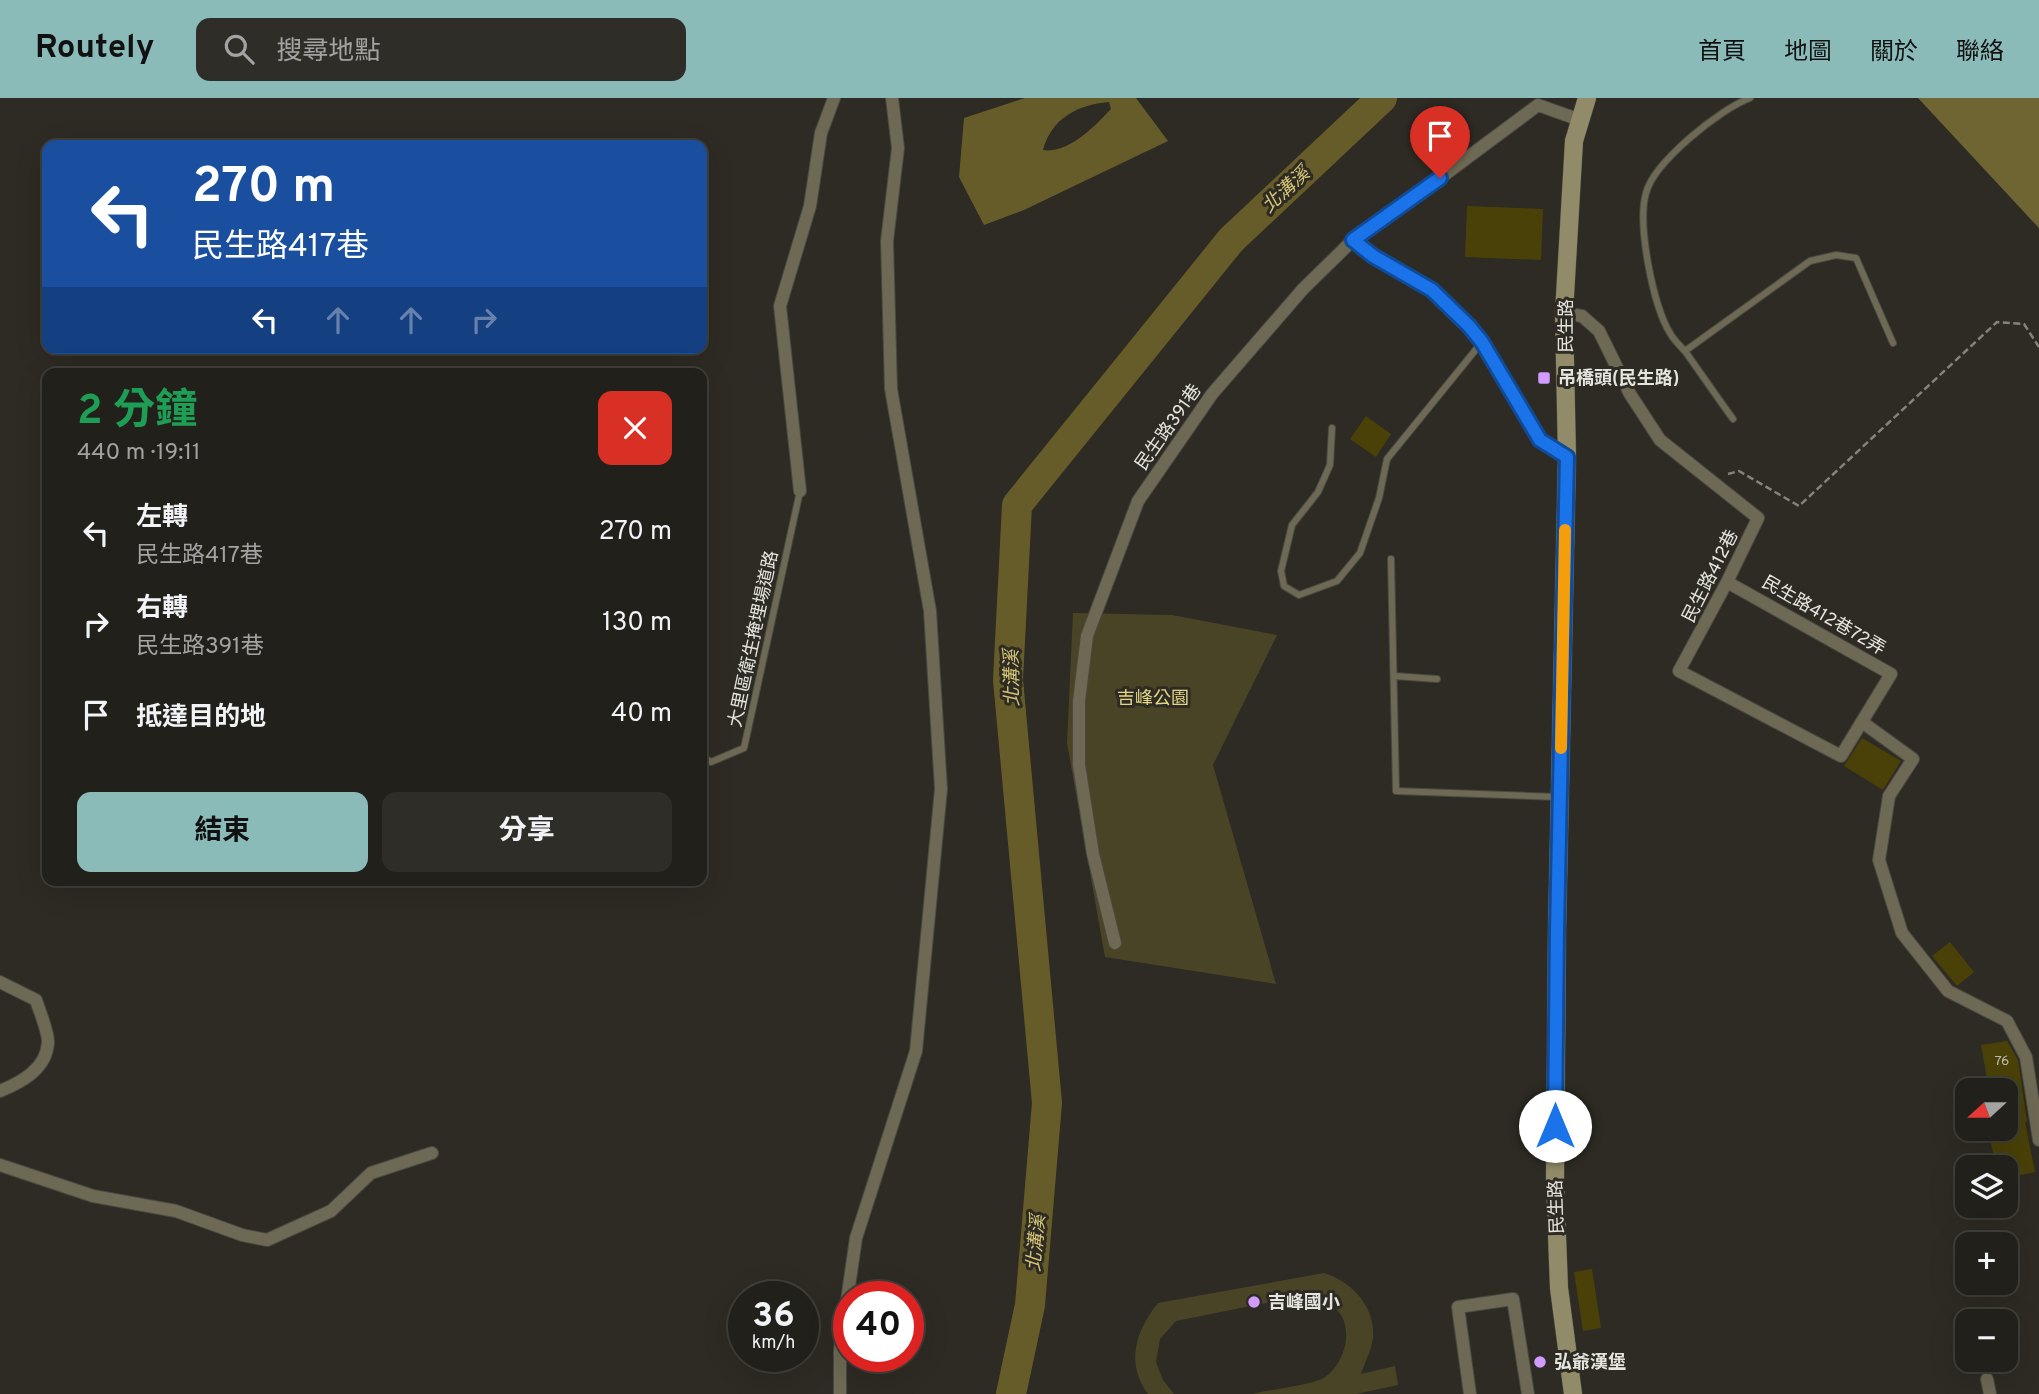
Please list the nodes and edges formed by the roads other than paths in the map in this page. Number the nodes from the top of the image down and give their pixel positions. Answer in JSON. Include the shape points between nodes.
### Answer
{"nodes":[{"id":1,"x":834,"y":98,"type":"edge"},
{"id":2,"x":892,"y":98,"type":"edge"},
{"id":3,"x":1587,"y":98,"type":"edge"},
{"id":4,"x":1750,"y":98,"type":"edge"},
{"id":5,"x":1536,"y":101,"type":"edge"},
{"id":6,"x":1580,"y":120,"type":"junction"},
{"id":7,"x":1353,"y":240,"type":"junction"},
{"id":8,"x":1564,"y":313,"type":"junction"},
{"id":9,"x":1482,"y":342,"type":"junction"},
{"id":10,"x":1893,"y":343,"type":"dead end"},
{"id":11,"x":1685,"y":351,"type":"junction"},
{"id":12,"x":1733,"y":419,"type":"dead end"},
{"id":13,"x":1332,"y":428,"type":"dead end"},
{"id":14,"x":1567,"y":457,"type":"junction"},
{"id":15,"x":800,"y":491,"type":"joint"},
{"id":16,"x":1391,"y":559,"type":"dead end"},
{"id":17,"x":1727,"y":582,"type":"junction"},
{"id":18,"x":1394,"y":676,"type":"junction"},
{"id":19,"x":1437,"y":679,"type":"dead end"},
{"id":20,"x":1862,"y":722,"type":"junction"},
{"id":21,"x":1841,"y":756,"type":"joint"},
{"id":22,"x":707,"y":759,"type":"edge"},
{"id":23,"x":1560,"y":797,"type":"junction"},
{"id":24,"x":1115,"y":943,"type":"dead end"},
{"id":25,"x":0,"y":982,"type":"edge"},
{"id":26,"x":0,"y":1091,"type":"edge"},
{"id":27,"x":2039,"y":1140,"type":"edge"},
{"id":28,"x":432,"y":1153,"type":"dead end"},
{"id":29,"x":0,"y":1165,"type":"edge"},
{"id":30,"x":1987,"y":1379,"type":"dead end"},
{"id":31,"x":840,"y":1394,"type":"edge"},
{"id":32,"x":1470,"y":1394,"type":"edge"},
{"id":33,"x":1528,"y":1394,"type":"edge"},
{"id":34,"x":1573,"y":1394,"type":"edge"},
{"id":35,"x":1990,"y":1394,"type":"edge"}],
"edges":[{"from":1,"to":15,"type":"street","via":[[821,133],[810,206],[780,306]]},
{"from":2,"to":31,"type":"street","via":[[898,148],[887,241],[891,389],[930,611],[941,789],[916,1051],[856,1238],[840,1349]]},
{"from":3,"to":6,"type":"street","name":"民生路"},
{"from":4,"to":11,"type":"lane","via":[[1719,114],[1680,146],[1646,191],[1643,212],[1649,266],[1660,314]]},
{"from":5,"to":6,"type":"street","name":"民生路391巷"},
{"from":5,"to":7,"type":"street","name":"民生路391巷","via":[[1472,155]]},
{"from":6,"to":8,"type":"street","name":"民生路","via":[[1574,141]]},
{"from":7,"to":9,"type":"lane","via":[[1432,290]]},
{"from":7,"to":24,"type":"street","name":"民生路391巷","via":[[1303,289],[1212,394],[1138,501],[1087,636],[1079,701],[1079,765],[1093,854]]},
{"from":8,"to":14,"type":"street","name":"民生路"},
{"from":8,"to":17,"type":"street","name":"民生路412巷","via":[[1582,316],[1599,331],[1630,394],[1660,440],[1758,519]]},
{"from":9,"to":13,"type":"lane","via":[[1387,459],[1360,553],[1337,581],[1299,595],[1284,586],[1281,570],[1292,525],[1318,492],[1329,465]]},
{"from":9,"to":14,"type":"lane","via":[[1540,440]]},
{"from":10,"to":11,"type":"lane","via":[[1856,258],[1836,255],[1810,261]]},
{"from":11,"to":12,"type":"lane"},
{"from":14,"to":23,"type":"street","name":"民生路"},
{"from":15,"to":22,"type":"lane","name":"大里區衛生掩埋場道路","via":[[744,748],[712,762]]},
{"from":16,"to":18,"type":"lane"},
{"from":17,"to":20,"type":"street","name":"民生路412巷72弄","via":[[1891,674]]},
{"from":17,"to":21,"type":"street","name":"民生路412巷","via":[[1679,671]]},
{"from":18,"to":19,"type":"lane"},
{"from":18,"to":23,"type":"lane","via":[[1396,791]]},
{"from":20,"to":21,"type":"street","name":"民生路412巷72弄"},
{"from":20,"to":27,"type":"street","via":[[1913,759],[1889,796],[1879,860],[1902,933],[1948,991],[2007,1021],[2026,1057]]},
{"from":23,"to":34,"type":"street","name":"民生路","via":[[1555,1182],[1559,1288]]},
{"from":25,"to":26,"type":"street","via":[[36,1000],[48,1042],[38,1069]]},
{"from":28,"to":29,"type":"street","via":[[371,1173],[331,1211],[267,1240],[176,1211],[93,1196]]},
{"from":30,"to":35,"type":"street"},
{"from":32,"to":33,"type":"street","via":[[1458,1307],[1513,1299]]}]}
